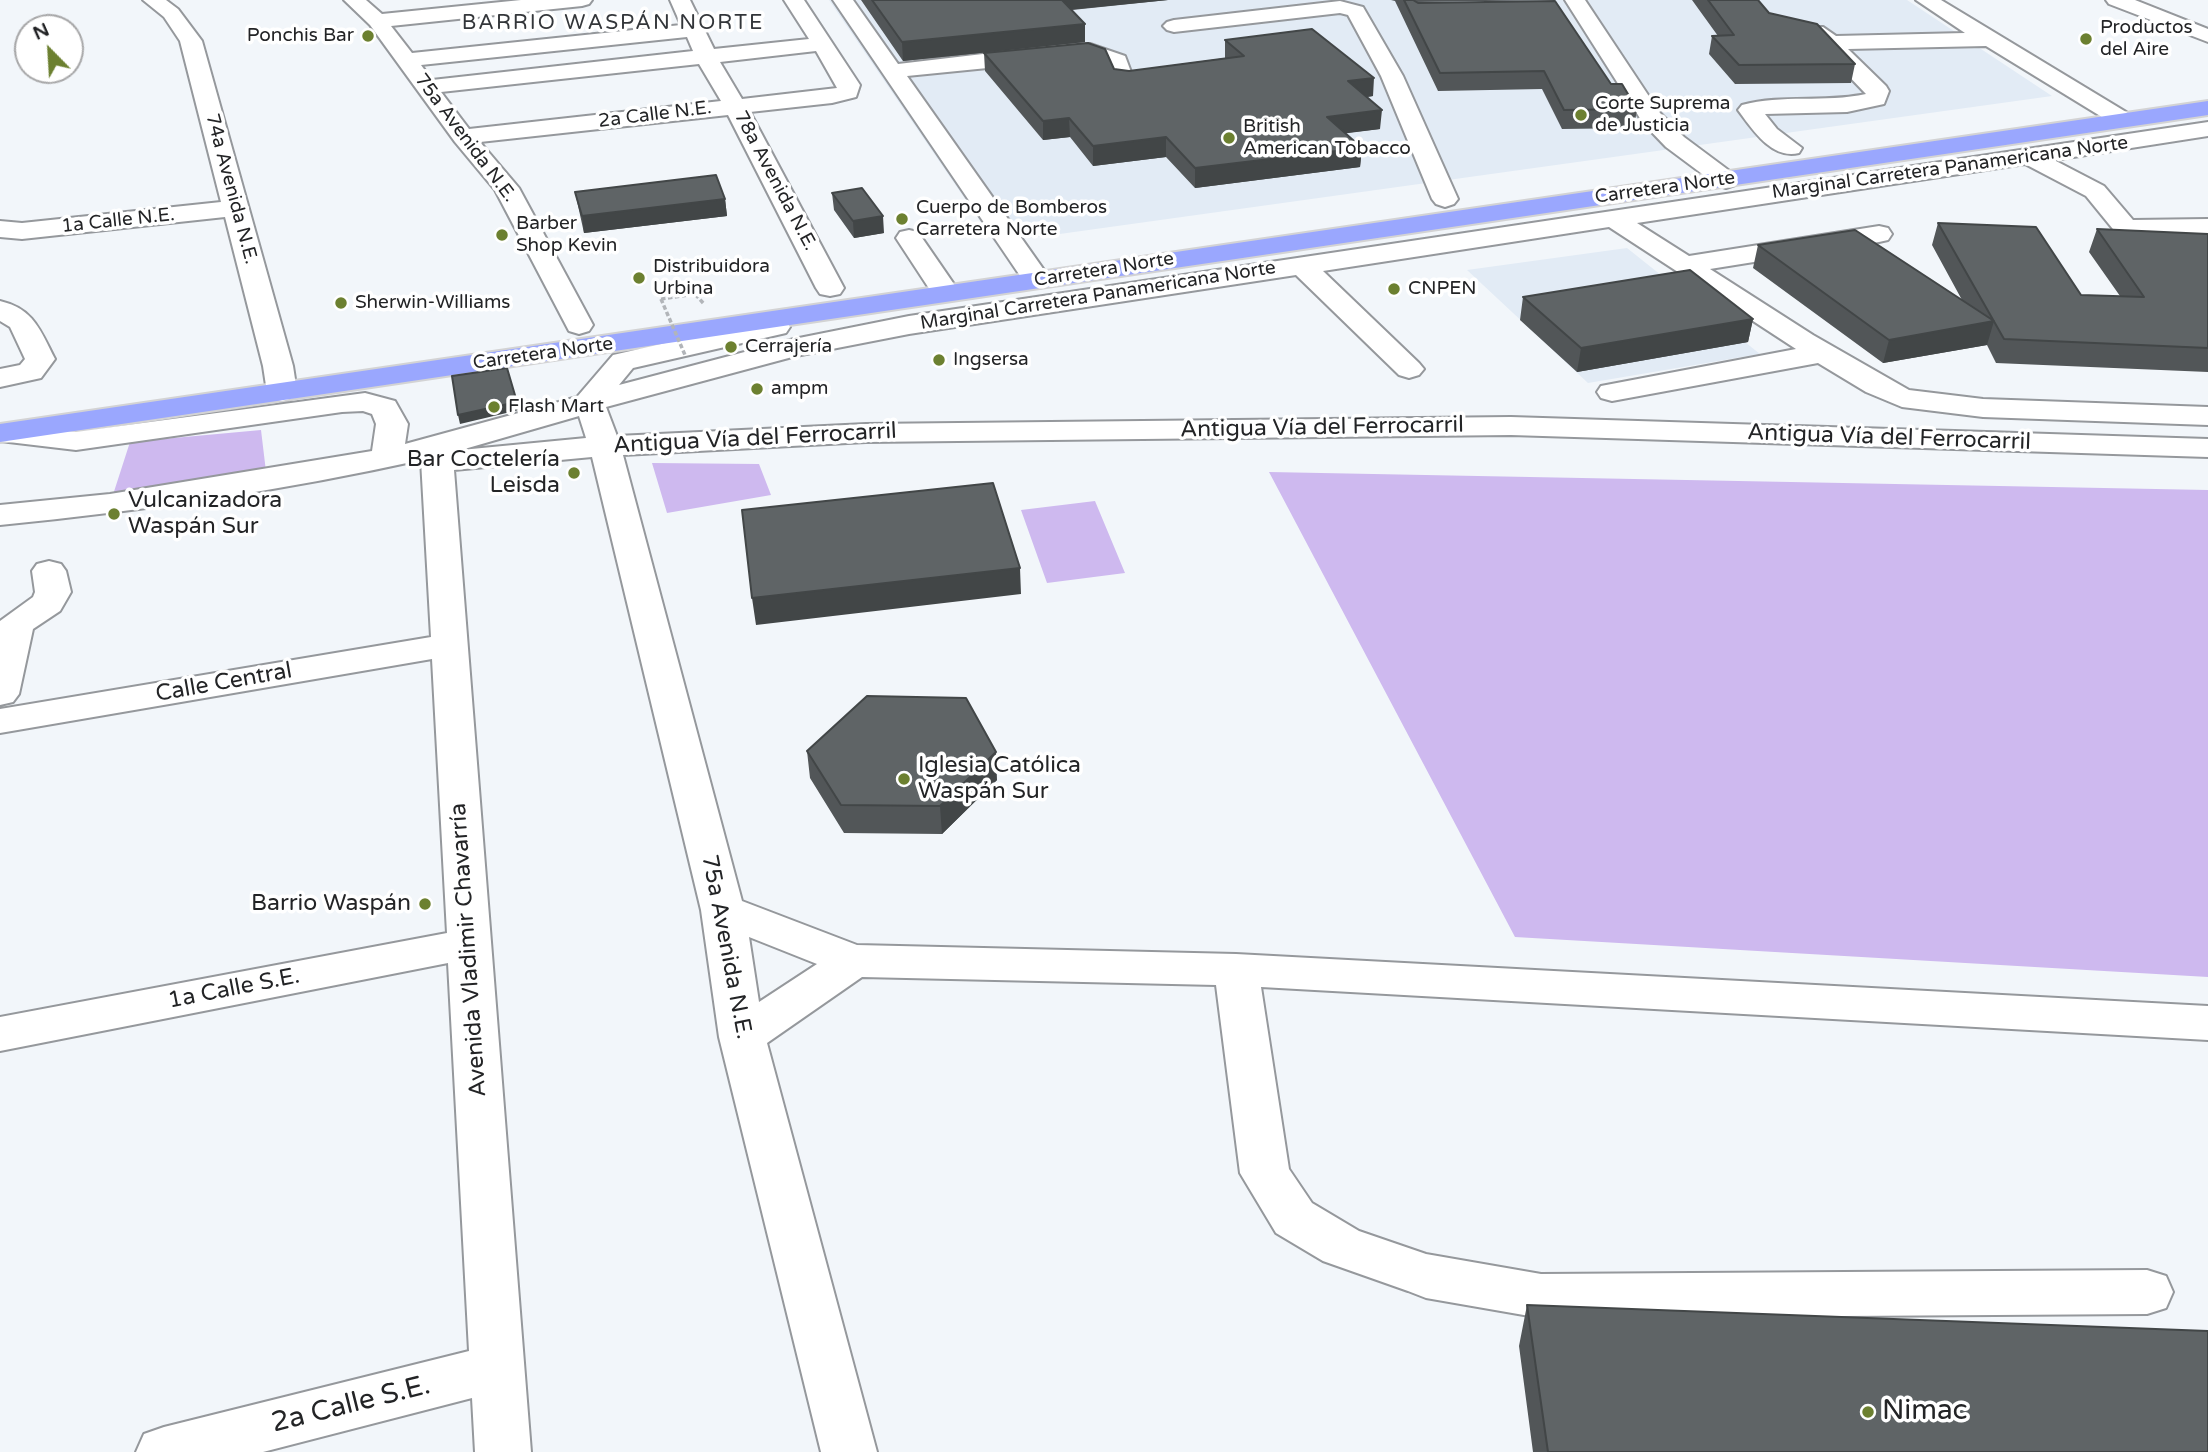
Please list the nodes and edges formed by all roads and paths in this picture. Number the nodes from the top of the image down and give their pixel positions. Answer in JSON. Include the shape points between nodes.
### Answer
{"nodes":[{"id":1,"x":153,"y":0,"type":"edge"},
{"id":2,"x":354,"y":0,"type":"edge"},
{"id":3,"x":582,"y":0,"type":"edge"},
{"id":4,"x":680,"y":0,"type":"edge"},
{"id":5,"x":794,"y":0,"type":"edge"},
{"id":6,"x":843,"y":0,"type":"edge"},
{"id":7,"x":1248,"y":0,"type":"edge"},
{"id":8,"x":1926,"y":0,"type":"edge"},
{"id":9,"x":2116,"y":0,"type":"edge"},
{"id":10,"x":1578,"y":5,"type":"edge"},
{"id":11,"x":2196,"y":7,"type":"dead end"},
{"id":12,"x":1553,"y":10,"type":"edge"},
{"id":13,"x":2149,"y":13,"type":"junction"},
{"id":14,"x":1269,"y":15,"type":"junction"},
{"id":15,"x":1184,"y":20,"type":"dead end"},
{"id":16,"x":377,"y":21,"type":"junction"},
{"id":17,"x":1798,"y":28,"type":"edge"},
{"id":18,"x":693,"y":30,"type":"junction"},
{"id":19,"x":2208,"y":36,"type":"edge"},
{"id":20,"x":1989,"y":39,"type":"junction"},
{"id":21,"x":1830,"y":43,"type":"junction"},
{"id":22,"x":823,"y":44,"type":"junction"},
{"id":23,"x":707,"y":58,"type":"junction"},
{"id":24,"x":405,"y":60,"type":"junction"},
{"id":25,"x":892,"y":71,"type":"junction"},
{"id":26,"x":1123,"y":80,"type":"edge"},
{"id":27,"x":426,"y":87,"type":"junction"},
{"id":28,"x":2208,"y":89,"type":"edge"},
{"id":29,"x":2096,"y":104,"type":"junction"},
{"id":30,"x":735,"y":106,"type":"junction"},
{"id":31,"x":2208,"y":108,"type":"edge"},
{"id":32,"x":2123,"y":120,"type":"junction"},
{"id":33,"x":2208,"y":130,"type":"edge"},
{"id":34,"x":463,"y":137,"type":"junction"},
{"id":35,"x":1790,"y":148,"type":"junction"},
{"id":36,"x":2028,"y":156,"type":"junction"},
{"id":37,"x":1700,"y":161,"type":"junction"},
{"id":38,"x":1781,"y":172,"type":"junction"},
{"id":39,"x":1726,"y":180,"type":"junction"},
{"id":40,"x":1445,"y":199,"type":"junction"},
{"id":41,"x":237,"y":208,"type":"junction"},
{"id":42,"x":1659,"y":211,"type":"junction"},
{"id":43,"x":1612,"y":218,"type":"junction"},
{"id":44,"x":2208,"y":227,"type":"edge"},
{"id":45,"x":0,"y":229,"type":"edge"},
{"id":46,"x":1878,"y":234,"type":"dead end"},
{"id":47,"x":909,"y":238,"type":"dead end"},
{"id":48,"x":1303,"y":265,"type":"junction"},
{"id":49,"x":1682,"y":265,"type":"junction"},
{"id":50,"x":1030,"y":270,"type":"junction"},
{"id":51,"x":939,"y":283,"type":"junction"},
{"id":52,"x":831,"y":288,"type":"junction"},
{"id":53,"x":879,"y":303,"type":"junction"},
{"id":54,"x":707,"y":307,"type":"junction"},
{"id":55,"x":0,"y":309,"type":"edge"},
{"id":56,"x":579,"y":325,"type":"junction"},
{"id":57,"x":1823,"y":353,"type":"junction"},
{"id":58,"x":685,"y":355,"type":"dead end"},
{"id":59,"x":1409,"y":369,"type":"dead end"},
{"id":60,"x":0,"y":378,"type":"edge"},
{"id":61,"x":280,"y":379,"type":"junction"},
{"id":62,"x":1612,"y":392,"type":"dead end"},
{"id":63,"x":589,"y":402,"type":"junction"},
{"id":64,"x":2208,"y":416,"type":"edge"},
{"id":65,"x":2,"y":424,"type":"edge"},
{"id":66,"x":605,"y":446,"type":"junction"},
{"id":67,"x":2208,"y":448,"type":"edge"},
{"id":68,"x":436,"y":454,"type":"junction"},
{"id":69,"x":387,"y":458,"type":"junction"},
{"id":70,"x":0,"y":514,"type":"edge"},
{"id":71,"x":49,"y":570,"type":"dead end"},
{"id":72,"x":449,"y":645,"type":"junction"},
{"id":73,"x":0,"y":694,"type":"edge"},
{"id":74,"x":0,"y":721,"type":"edge"},
{"id":75,"x":723,"y":910,"type":"junction"},
{"id":76,"x":469,"y":944,"type":"junction"},
{"id":77,"x":853,"y":961,"type":"junction"},
{"id":78,"x":1236,"y":970,"type":"junction"},
{"id":79,"x":2208,"y":1023,"type":"edge"},
{"id":80,"x":0,"y":1034,"type":"edge"},
{"id":81,"x":742,"y":1037,"type":"junction"},
{"id":82,"x":2147,"y":1292,"type":"dead end"},
{"id":83,"x":497,"y":1368,"type":"junction"},
{"id":84,"x":164,"y":1452,"type":"edge"},
{"id":85,"x":503,"y":1452,"type":"edge"},
{"id":86,"x":849,"y":1452,"type":"edge"}],
"edges":[{"from":1,"to":41,"type":"street","name":"74a Avenida N.E.","via":[[171,13],[191,41]]},
{"from":2,"to":16,"type":"street","name":"75a Avenida N.E."},
{"from":3,"to":16,"type":"street"},
{"from":4,"to":18,"type":"street","name":"78a Avenida N.E."},
{"from":5,"to":22,"type":"street"},
{"from":6,"to":25,"type":"street"},
{"from":7,"to":14,"type":"street"},
{"from":8,"to":20,"type":"street"},
{"from":9,"to":13,"type":"street"},
{"from":10,"to":12,"type":"street"},
{"from":10,"to":37,"type":"street","via":[[1651,118]]},
{"from":11,"to":13,"type":"street"},
{"from":13,"to":19,"type":"street"},
{"from":14,"to":15,"type":"street"},
{"from":14,"to":40,"type":"street","via":[[1339,7],[1356,11],[1392,76]]},
{"from":16,"to":24,"type":"street","name":"75a Avenida N.E."},
{"from":17,"to":21,"type":"street","via":[[1822,35]]},
{"from":18,"to":23,"type":"street","name":"78a Avenida N.E."},
{"from":18,"to":24,"type":"street"},
{"from":20,"to":21,"type":"street"},
{"from":20,"to":29,"type":"street"},
{"from":21,"to":35,"type":"street","via":[[1878,91],[1876,99],[1750,110],[1769,134]]},
{"from":22,"to":23,"type":"street"},
{"from":22,"to":30,"type":"street","name":"2a Calle N.E.","via":[[849,85],[848,92]]},
{"from":23,"to":27,"type":"street"},
{"from":23,"to":30,"type":"street","name":"78a Avenida N.E."},
{"from":24,"to":27,"type":"street","name":"75a Avenida N.E."},
{"from":25,"to":26,"type":"street","via":[[1090,51],[1117,61]]},
{"from":25,"to":50,"type":"street"},
{"from":27,"to":34,"type":"street","name":"75a Avenida N.E."},
{"from":28,"to":29,"type":"highway","name":"Carretera Norte"},
{"from":29,"to":32,"type":"street"},
{"from":29,"to":35,"type":"highway","name":"Carretera Norte"},
{"from":30,"to":34,"type":"street","name":"2a Calle N.E."},
{"from":30,"to":52,"type":"street","name":"78a Avenida N.E."},
{"from":31,"to":32,"type":"highway","name":"Carretera Norte"},
{"from":32,"to":38,"type":"highway","name":"Carretera Norte"},
{"from":33,"to":36,"type":"street","name":"Marginal Carretera Panamericana Norte"},
{"from":34,"to":56,"type":"street","name":"75a Avenida N.E.","via":[[506,188]]},
{"from":35,"to":37,"type":"highway","name":"Carretera Norte"},
{"from":36,"to":42,"type":"street","name":"Marginal Carretera Panamericana Norte"},
{"from":36,"to":44,"type":"street","via":[[2095,191],[2126,228]]},
{"from":37,"to":39,"type":"street"},
{"from":37,"to":40,"type":"highway","name":"Carretera Norte"},
{"from":38,"to":39,"type":"highway","name":"Carretera Norte"},
{"from":38,"to":42,"type":"highway"},
{"from":39,"to":50,"type":"highway","name":"Carretera Norte"},
{"from":40,"to":50,"type":"highway","name":"Carretera Norte"},
{"from":41,"to":45,"type":"street","name":"1a Calle N.E.","via":[[22,231]]},
{"from":41,"to":61,"type":"street","name":"74a Avenida N.E."},
{"from":42,"to":43,"type":"street","name":"Marginal Carretera Panamericana Norte"},
{"from":43,"to":48,"type":"street","name":"Marginal Carretera Panamericana Norte"},
{"from":43,"to":49,"type":"street"},
{"from":46,"to":49,"type":"street"},
{"from":47,"to":51,"type":"street"},
{"from":48,"to":59,"type":"street"},
{"from":48,"to":63,"type":"street","name":"Marginal Carretera Panamericana Norte","via":[[909,325],[794,348]]},
{"from":49,"to":57,"type":"street"},
{"from":50,"to":51,"type":"highway","name":"Carretera Norte"},
{"from":51,"to":52,"type":"highway","name":"Carretera Norte"},
{"from":51,"to":53,"type":"highway","name":"Carretera Norte"},
{"from":52,"to":54,"type":"highway","name":"Carretera Norte"},
{"from":53,"to":61,"type":"highway","name":"Carretera Norte"},
{"from":53,"to":63,"type":"street","via":[[623,361]]},
{"from":54,"to":56,"type":"highway","name":"Carretera Norte"},
{"from":54,"to":58,"type":"path","bridge":true,"via":[[695,294],[661,299]]},
{"from":55,"to":60,"type":"street","via":[[22,322],[40,359],[30,372]]},
{"from":56,"to":61,"type":"highway","name":"Carretera Norte"},
{"from":57,"to":62,"type":"street"},
{"from":57,"to":64,"type":"street","via":[[1902,398],[1983,408]]},
{"from":61,"to":65,"type":"highway","name":"Carretera Norte"},
{"from":63,"to":66,"type":"street","name":"75a Avenida N.E."},
{"from":63,"to":68,"type":"street","name":"Marginal Carretera Panamericana Norte"},
{"from":65,"to":69,"type":"street","via":[[76,441],[365,402],[384,408],[392,424]]},
{"from":66,"to":67,"type":"street","name":"Antigua Vía del Ferrocarril","via":[[866,433],[1511,426]]},
{"from":66,"to":68,"type":"street","name":"Antigua Vía del Ferrocarril"},
{"from":66,"to":75,"type":"street","name":"75a Avenida N.E."},
{"from":68,"to":69,"type":"street","name":"Marginal Carretera Panamericana Norte"},
{"from":68,"to":72,"type":"street","name":"Avenida Vladimir Chavarría"},
{"from":69,"to":70,"type":"street","name":"Marginal Carretera Panamericana Norte","via":[[230,486]]},
{"from":71,"to":73,"type":"street","via":[[53,592],[47,603],[16,624]]},
{"from":72,"to":74,"type":"street","name":"Calle Central"},
{"from":72,"to":76,"type":"street","name":"Avenida Vladimir Chavarría"},
{"from":75,"to":77,"type":"street"},
{"from":75,"to":81,"type":"street","name":"75a Avenida N.E."},
{"from":76,"to":80,"type":"street","name":"1a Calle S.E."},
{"from":76,"to":83,"type":"street","name":"Avenida Vladimir Chavarría"},
{"from":77,"to":78,"type":"street"},
{"from":77,"to":81,"type":"street"},
{"from":78,"to":79,"type":"street"},
{"from":78,"to":82,"type":"street","via":[[1265,1173],[1294,1218],[1341,1247],[1426,1276],[1541,1296]]},
{"from":81,"to":86,"type":"street","name":"75a Avenida N.E."},
{"from":83,"to":84,"type":"street","name":"2a Calle S.E."},
{"from":83,"to":85,"type":"street","name":"Avenida Vladimir Chavarría"}]}
